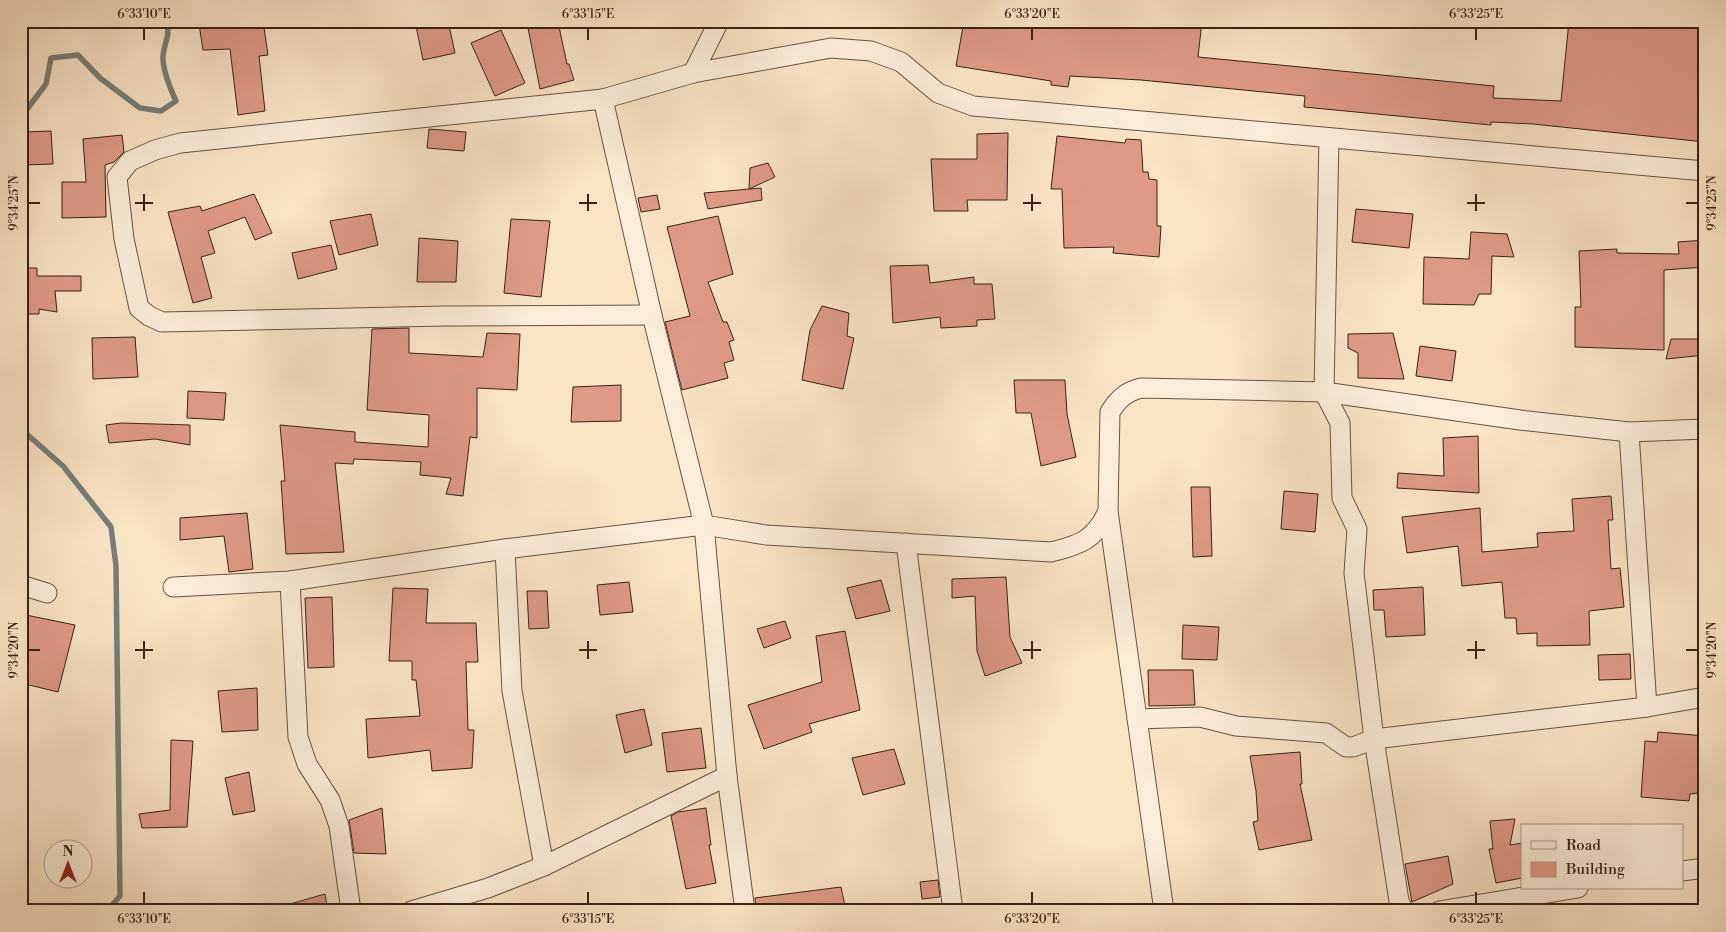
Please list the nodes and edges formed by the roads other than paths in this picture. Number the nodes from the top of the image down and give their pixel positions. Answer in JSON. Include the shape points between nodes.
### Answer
{"nodes":[{"id":1,"x":719,"y":21,"type":"edge"},
{"id":2,"x":693,"y":73,"type":"junction"},
{"id":3,"x":603,"y":99,"type":"junction"},
{"id":4,"x":1328,"y":138,"type":"junction"},
{"id":5,"x":1705,"y":171,"type":"edge"},
{"id":6,"x":652,"y":315,"type":"junction"},
{"id":7,"x":1324,"y":392,"type":"junction"},
{"id":8,"x":1705,"y":429,"type":"edge"},
{"id":9,"x":1629,"y":432,"type":"junction"},
{"id":10,"x":1108,"y":511,"type":"junction"},
{"id":11,"x":704,"y":525,"type":"junction"},
{"id":12,"x":906,"y":543,"type":"junction"},
{"id":13,"x":505,"y":549,"type":"junction"},
{"id":14,"x":290,"y":581,"type":"junction"},
{"id":15,"x":21,"y":585,"type":"edge"},
{"id":16,"x":173,"y":587,"type":"dead end"},
{"id":17,"x":47,"y":593,"type":"dead end"},
{"id":18,"x":1705,"y":698,"type":"edge"},
{"id":19,"x":1647,"y":707,"type":"junction"},
{"id":20,"x":1137,"y":719,"type":"junction"},
{"id":21,"x":1374,"y":739,"type":"junction"},
{"id":22,"x":727,"y":776,"type":"junction"},
{"id":23,"x":544,"y":866,"type":"junction"},
{"id":24,"x":1705,"y":868,"type":"edge"},
{"id":25,"x":1684,"y":871,"type":"edge"},
{"id":26,"x":1566,"y":890,"type":"edge"},
{"id":27,"x":351,"y":911,"type":"edge"},
{"id":28,"x":411,"y":911,"type":"edge"},
{"id":29,"x":744,"y":911,"type":"edge"},
{"id":30,"x":953,"y":911,"type":"edge"},
{"id":31,"x":1164,"y":911,"type":"edge"},
{"id":32,"x":1404,"y":911,"type":"edge"},
{"id":33,"x":1439,"y":911,"type":"edge"}],
"edges":[{"from":1,"to":2,"type":"street"},
{"from":2,"to":3,"type":"street"},
{"from":2,"to":4,"type":"street","via":[[831,48],[871,51],[902,62],[938,93],[973,106]]},
{"from":3,"to":6,"type":"street"},
{"from":3,"to":6,"type":"street","via":[[180,143],[130,161],[117,177],[124,239],[139,308],[162,322]]},
{"from":4,"to":5,"type":"street"},
{"from":4,"to":7,"type":"street"},
{"from":6,"to":11,"type":"street"},
{"from":7,"to":9,"type":"street"},
{"from":7,"to":10,"type":"street","via":[[1141,388],[1128,392],[1110,412]]},
{"from":7,"to":21,"type":"street","via":[[1340,423],[1342,498],[1357,529],[1354,573]]},
{"from":8,"to":9,"type":"street"},
{"from":9,"to":19,"type":"street"},
{"from":10,"to":12,"type":"street","via":[[1101,526],[1079,545],[1051,552]]},
{"from":10,"to":20,"type":"street"},
{"from":11,"to":12,"type":"street","via":[[766,535]]},
{"from":11,"to":13,"type":"street"},
{"from":11,"to":22,"type":"street"},
{"from":12,"to":30,"type":"street"},
{"from":13,"to":14,"type":"street"},
{"from":13,"to":23,"type":"street","via":[[512,691]]},
{"from":14,"to":16,"type":"street"},
{"from":14,"to":27,"type":"street","via":[[298,737],[307,764],[330,800],[339,826]]},
{"from":15,"to":17,"type":"street"},
{"from":18,"to":19,"type":"street"},
{"from":19,"to":21,"type":"street"},
{"from":20,"to":21,"type":"street","via":[[1200,717],[1236,726],[1326,732],[1346,747]]},
{"from":20,"to":31,"type":"street"},
{"from":21,"to":32,"type":"street","via":[[1398,901]]},
{"from":22,"to":23,"type":"street"},
{"from":22,"to":29,"type":"street"},
{"from":23,"to":28,"type":"street","via":[[488,888]]},
{"from":24,"to":25,"type":"street"},
{"from":26,"to":33,"type":"street"}]}
